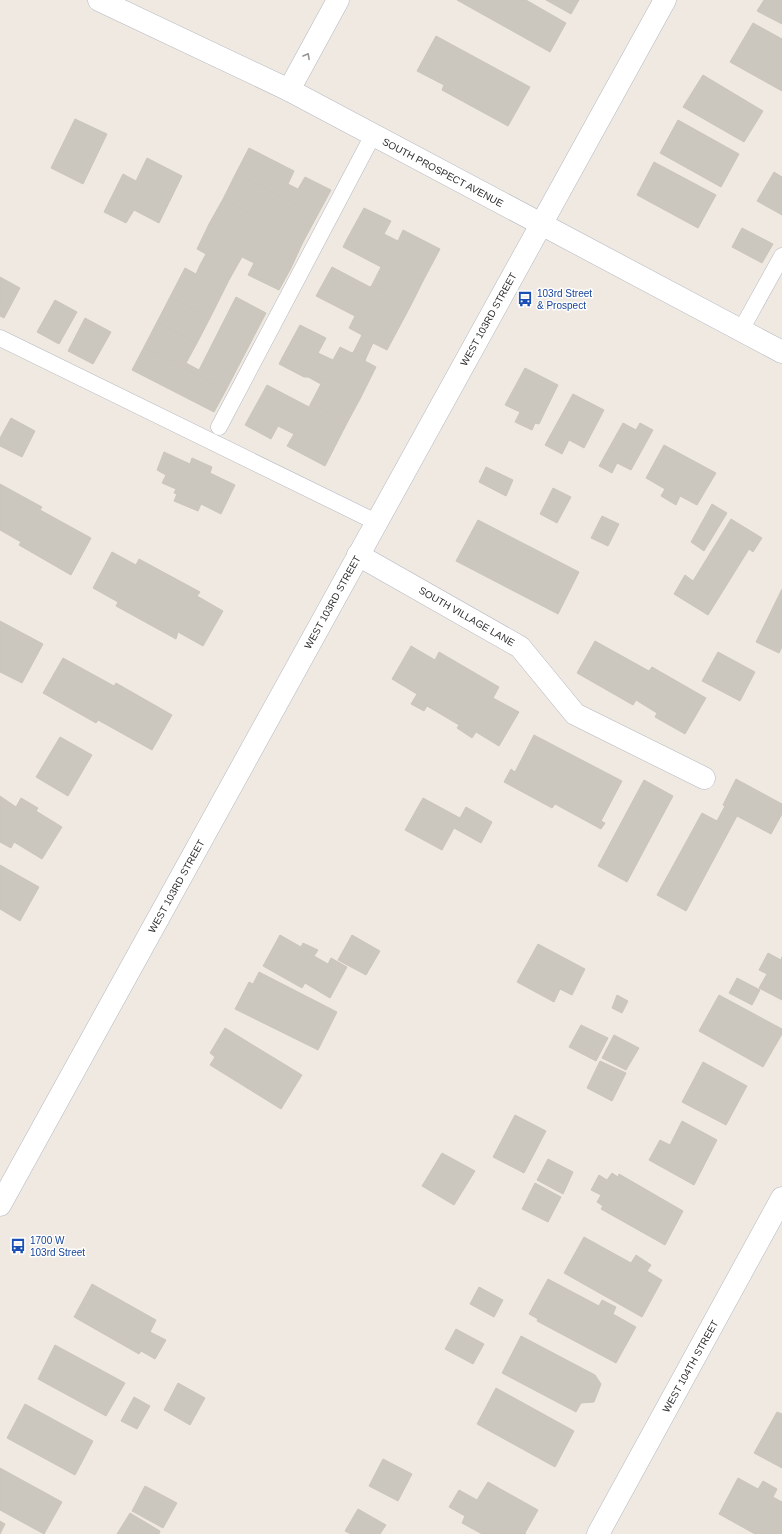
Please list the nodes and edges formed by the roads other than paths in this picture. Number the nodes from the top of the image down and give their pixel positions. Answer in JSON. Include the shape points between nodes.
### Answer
{"nodes":[{"id":1,"x":99,"y":0,"type":"edge"},
{"id":2,"x":338,"y":0,"type":"edge"},
{"id":3,"x":665,"y":0,"type":"edge"},
{"id":4,"x":289,"y":90,"type":"junction"},
{"id":5,"x":373,"y":135,"type":"junction"},
{"id":6,"x":540,"y":224,"type":"junction"},
{"id":7,"x":782,"y":256,"type":"edge"},
{"id":8,"x":741,"y":330,"type":"junction"},
{"id":9,"x":0,"y":338,"type":"edge"},
{"id":10,"x":782,"y":352,"type":"edge"},
{"id":11,"x":219,"y":427,"type":"dead end"},
{"id":12,"x":376,"y":522,"type":"junction"},
{"id":13,"x":358,"y":555,"type":"junction"},
{"id":14,"x":704,"y":778,"type":"dead end"},
{"id":15,"x":782,"y":1198,"type":"edge"},
{"id":16,"x":0,"y":1205,"type":"edge"},
{"id":17,"x":598,"y":1534,"type":"edge"}],
"edges":[{"from":1,"to":4,"type":"street","name":"SOUTH PROSPECT AVENUE"},
{"from":4,"to":2,"type":"street","one_way":true},
{"from":3,"to":6,"type":"street","name":"WEST 103RD STREET"},
{"from":4,"to":5,"type":"street","name":"SOUTH PROSPECT AVENUE"},
{"from":5,"to":6,"type":"street","name":"SOUTH PROSPECT AVENUE"},
{"from":5,"to":11,"type":"lane"},
{"from":6,"to":8,"type":"street","name":"SOUTH PROSPECT AVENUE"},
{"from":6,"to":12,"type":"street","name":"WEST 103RD STREET"},
{"from":7,"to":8,"type":"lane"},
{"from":8,"to":10,"type":"street","name":"SOUTH PROSPECT AVENUE"},
{"from":9,"to":12,"type":"lane"},
{"from":12,"to":13,"type":"street","name":"WEST 103RD STREET"},
{"from":13,"to":14,"type":"street","name":"SOUTH VILLAGE LANE","via":[[520,647],[575,714]]},
{"from":13,"to":16,"type":"street","name":"WEST 103RD STREET"},
{"from":15,"to":17,"type":"street","name":"WEST 104TH STREET"}]}
